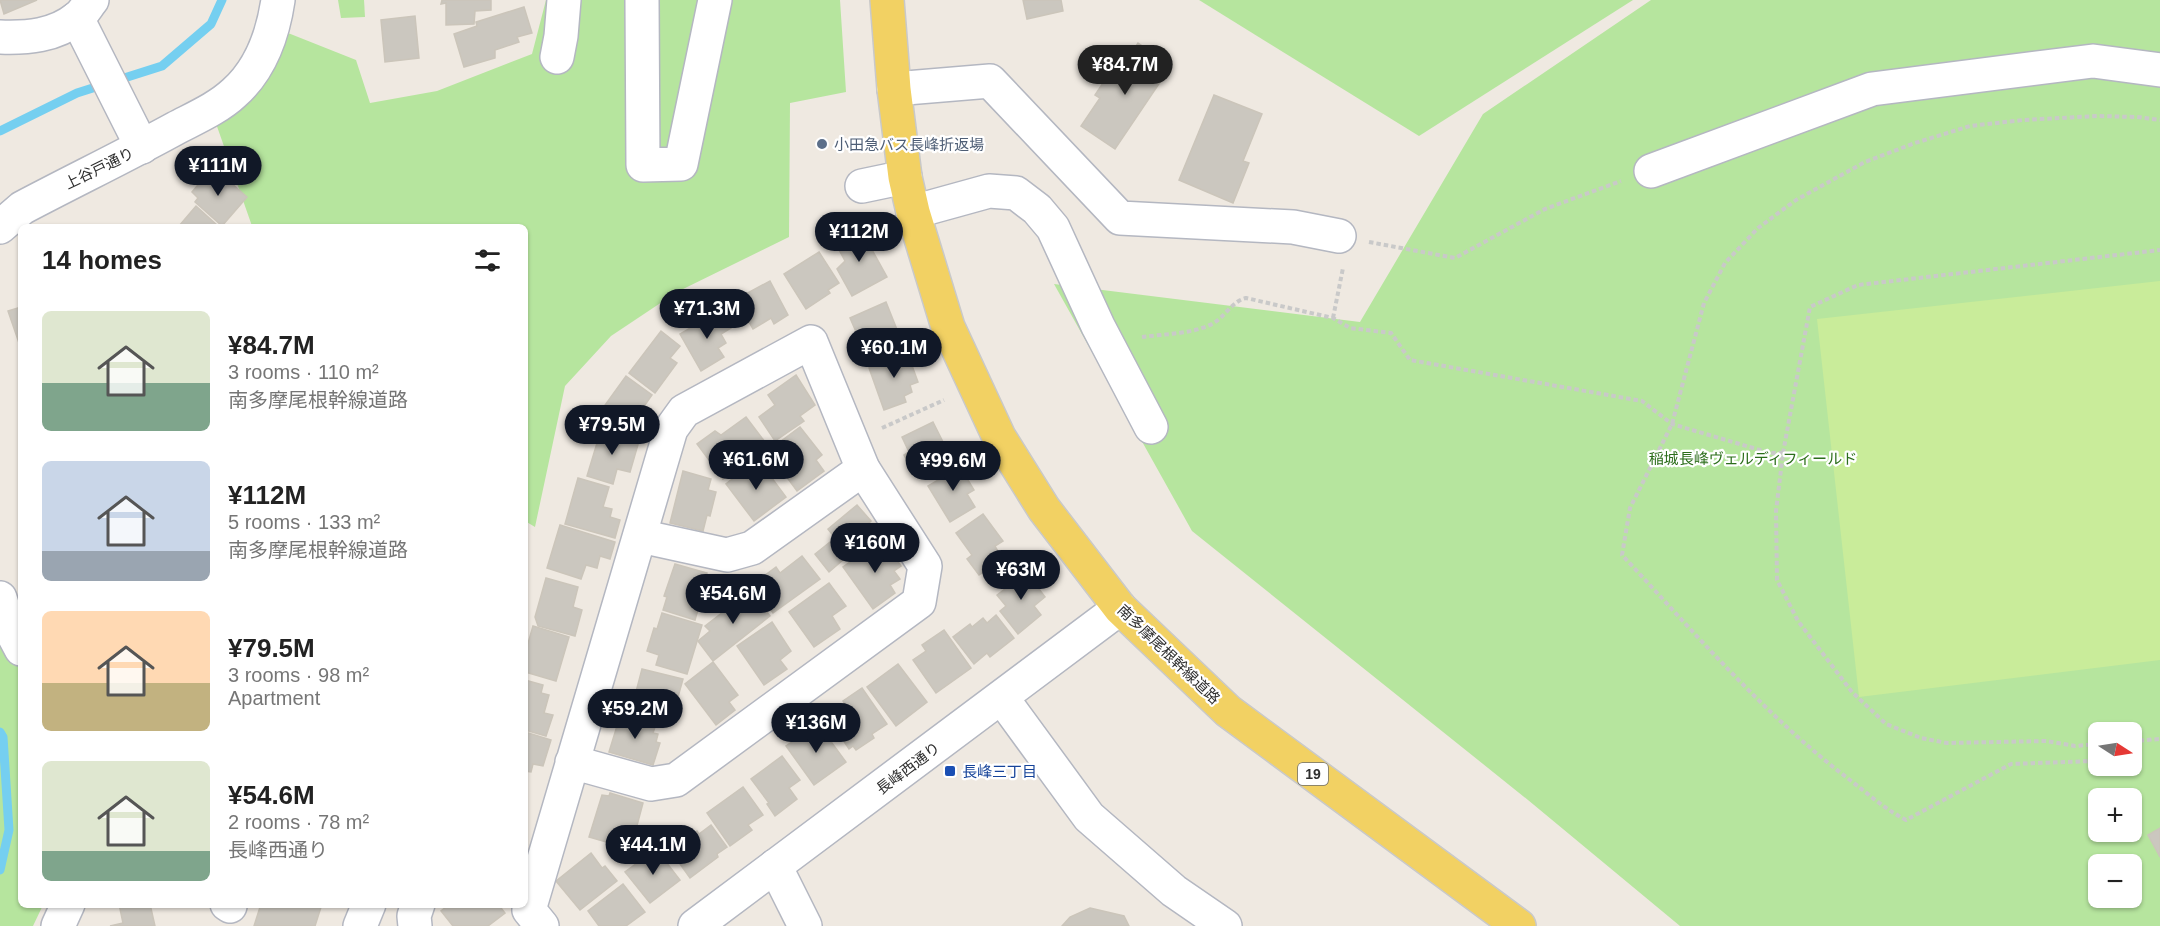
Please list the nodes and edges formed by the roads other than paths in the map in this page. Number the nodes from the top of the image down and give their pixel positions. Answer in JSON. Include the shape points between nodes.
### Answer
{"nodes":[{"id":1,"x":278,"y":0,"type":"edge"},
{"id":2,"x":564,"y":0,"type":"edge"},
{"id":3,"x":642,"y":0,"type":"edge"},
{"id":4,"x":715,"y":0,"type":"edge"},
{"id":5,"x":887,"y":0,"type":"edge"},
{"id":6,"x":86,"y":21,"type":"edge"},
{"id":7,"x":0,"y":37,"type":"edge"},
{"id":8,"x":557,"y":57,"type":"dead end"},
{"id":9,"x":2160,"y":70,"type":"edge"},
{"id":10,"x":894,"y":89,"type":"junction"},
{"id":11,"x":142,"y":147,"type":"junction"},
{"id":12,"x":1651,"y":171,"type":"road end"},
{"id":13,"x":905,"y":177,"type":"junction"},
{"id":14,"x":862,"y":186,"type":"dead end"},
{"id":15,"x":913,"y":212,"type":"junction"},
{"id":16,"x":0,"y":227,"type":"edge"},
{"id":17,"x":1342,"y":248,"type":"road end"},
{"id":18,"x":1151,"y":427,"type":"dead end"},
{"id":19,"x":858,"y":455,"type":"junction"},
{"id":20,"x":640,"y":536,"type":"junction"},
{"id":21,"x":0,"y":598,"type":"edge"},
{"id":22,"x":1120,"y":608,"type":"junction"},
{"id":23,"x":18,"y":643,"type":"edge"},
{"id":24,"x":1002,"y":698,"type":"junction"},
{"id":25,"x":573,"y":762,"type":"junction"},
{"id":26,"x":775,"y":866,"type":"junction"},
{"id":27,"x":1174,"y":891,"type":"junction"},
{"id":28,"x":66,"y":908,"type":"edge"},
{"id":29,"x":367,"y":908,"type":"edge"},
{"id":30,"x":417,"y":908,"type":"edge"},
{"id":31,"x":58,"y":926,"type":"edge"},
{"id":32,"x":360,"y":926,"type":"edge"},
{"id":33,"x":415,"y":926,"type":"edge"},
{"id":34,"x":542,"y":926,"type":"edge"},
{"id":35,"x":695,"y":926,"type":"edge"},
{"id":36,"x":805,"y":926,"type":"edge"},
{"id":37,"x":1187,"y":926,"type":"edge"},
{"id":38,"x":1225,"y":926,"type":"edge"},
{"id":39,"x":1519,"y":926,"type":"edge"}],
"edges":[{"from":1,"to":11,"type":"street","name":"上谷戸通り","via":[[265,49],[234,93],[206,113]]},
{"from":2,"to":8,"type":"street"},
{"from":3,"to":4,"type":"street","via":[[644,165],[681,164]]},
{"from":5,"to":10,"type":"main road","name":"南多摩尾根幹線道路","number":"19"},
{"from":6,"to":7,"type":"street","via":[[28,38]]},
{"from":6,"to":11,"type":"street"},
{"from":9,"to":12,"type":"street","via":[[2093,61],[1872,89]]},
{"from":10,"to":13,"type":"main road","name":"南多摩尾根幹線道路","number":"19"},
{"from":10,"to":17,"type":"street","via":[[990,81],[1120,219],[1293,227]]},
{"from":11,"to":16,"type":"street","name":"上谷戸通り","via":[[22,208]]},
{"from":13,"to":14,"type":"street"},
{"from":13,"to":15,"type":"main road","name":"南多摩尾根幹線道路","number":"19"},
{"from":15,"to":18,"type":"street","via":[[989,191],[1016,193],[1037,209],[1053,228]]},
{"from":15,"to":22,"type":"main road","name":"南多摩尾根幹線道路","number":"19","via":[[948,327],[999,437],[1044,509]]},
{"from":19,"to":20,"type":"street","via":[[752,548],[727,555]]},
{"from":19,"to":20,"type":"street","via":[[811,342],[684,411],[671,429]]},
{"from":19,"to":25,"type":"street","via":[[925,566],[919,602],[676,780],[651,784]]},
{"from":20,"to":25,"type":"street"},
{"from":21,"to":23,"type":"street"},
{"from":22,"to":24,"type":"street","name":"長峰西通り"},
{"from":22,"to":39,"type":"main road","name":"南多摩尾根幹線道路","number":"19","via":[[1228,711]]},
{"from":24,"to":26,"type":"street","name":"長峰西通り"},
{"from":24,"to":27,"type":"street","via":[[1089,817]]},
{"from":25,"to":34,"type":"street","via":[[529,910]]},
{"from":26,"to":35,"type":"street","name":"長峰西通り"},
{"from":26,"to":36,"type":"street"},
{"from":27,"to":37,"type":"street"},
{"from":27,"to":38,"type":"street"},
{"from":28,"to":31,"type":"street"},
{"from":29,"to":32,"type":"street"},
{"from":30,"to":33,"type":"street"}]}
